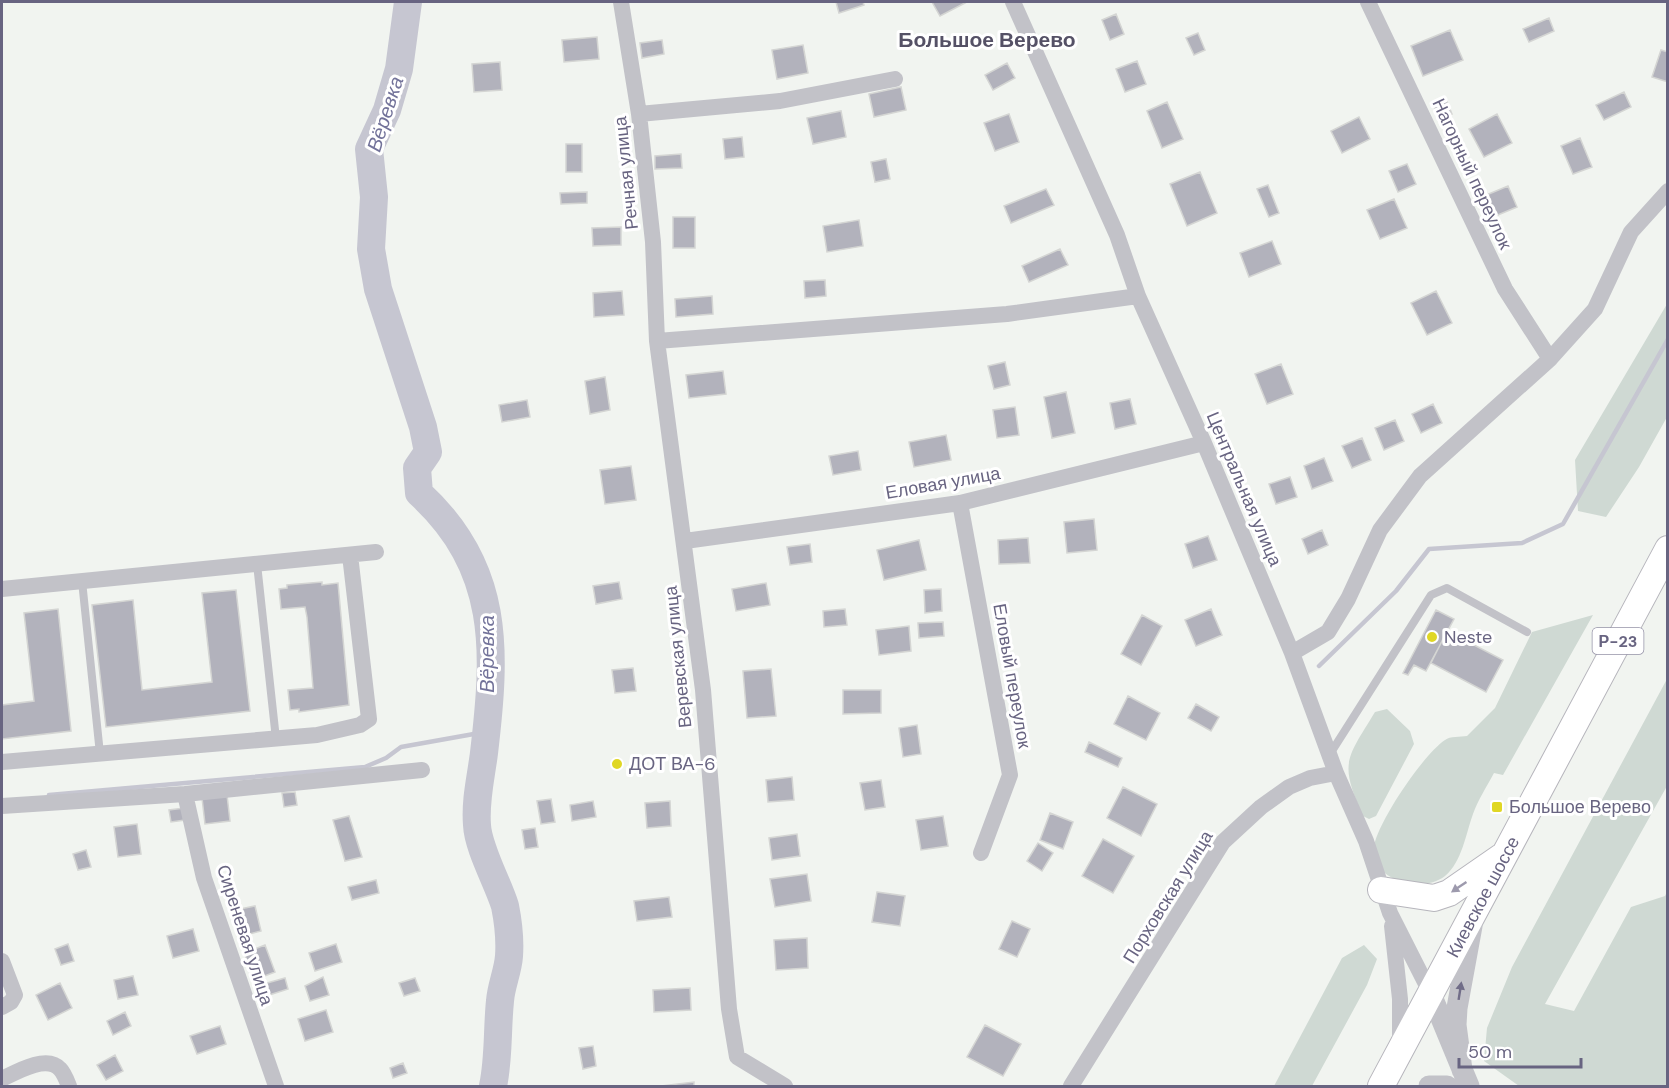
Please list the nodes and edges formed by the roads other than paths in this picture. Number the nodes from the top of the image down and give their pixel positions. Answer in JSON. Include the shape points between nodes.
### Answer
{"nodes":[{"id":1,"x":621,"y":2,"type":"edge"},
{"id":2,"x":1013,"y":2,"type":"edge"},
{"id":3,"x":1368,"y":2,"type":"edge"},
{"id":4,"x":895,"y":79,"type":"dead end"},
{"id":5,"x":639,"y":114,"type":"junction"},
{"id":6,"x":1668,"y":190,"type":"edge"},
{"id":7,"x":1138,"y":296,"type":"junction"},
{"id":8,"x":657,"y":341,"type":"junction"},
{"id":9,"x":1550,"y":359,"type":"junction"},
{"id":10,"x":1204,"y":443,"type":"junction"},
{"id":11,"x":960,"y":502,"type":"junction"},
{"id":12,"x":685,"y":541,"type":"junction"},
{"id":13,"x":1668,"y":549,"type":"edge"},
{"id":14,"x":376,"y":552,"type":"dead end"},
{"id":15,"x":350,"y":555,"type":"junction"},
{"id":16,"x":257,"y":564,"type":"junction"},
{"id":17,"x":82,"y":581,"type":"junction"},
{"id":18,"x":2,"y":589,"type":"edge"},
{"id":19,"x":1527,"y":632,"type":"dead end"},
{"id":20,"x":1292,"y":653,"type":"junction"},
{"id":21,"x":276,"y":739,"type":"junction"},
{"id":22,"x":100,"y":754,"type":"junction"},
{"id":23,"x":1330,"y":754,"type":"junction"},
{"id":24,"x":2,"y":762,"type":"edge"},
{"id":25,"x":422,"y":770,"type":"dead end"},
{"id":26,"x":1336,"y":773,"type":"junction"},
{"id":27,"x":184,"y":794,"type":"junction"},
{"id":28,"x":2,"y":806,"type":"edge"},
{"id":29,"x":981,"y":853,"type":"dead end"},
{"id":30,"x":1506,"y":853,"type":"junction"},
{"id":31,"x":1386,"y":901,"type":"junction"},
{"id":32,"x":1475,"y":913,"type":"junction"},
{"id":33,"x":2,"y":961,"type":"edge"},
{"id":34,"x":1431,"y":994,"type":"junction"},
{"id":35,"x":2,"y":1007,"type":"edge"},
{"id":36,"x":1399,"y":1054,"type":"junction"},
{"id":37,"x":1466,"y":1078,"type":"edge"},
{"id":38,"x":2,"y":1079,"type":"edge"},
{"id":39,"x":69,"y":1086,"type":"edge"},
{"id":40,"x":276,"y":1086,"type":"edge"},
{"id":41,"x":785,"y":1086,"type":"edge"},
{"id":42,"x":1071,"y":1086,"type":"edge"},
{"id":43,"x":1381,"y":1086,"type":"edge"},
{"id":44,"x":1429,"y":1086,"type":"edge"},
{"id":45,"x":1447,"y":1086,"type":"edge"}],
"edges":[{"from":1,"to":5,"type":"street","name":"Речная улица"},
{"from":2,"to":7,"type":"street","name":"Центральная улица","via":[[1117,235]]},
{"from":3,"to":9,"type":"street","name":"Нагорный переулок","via":[[1505,290]]},
{"from":4,"to":5,"type":"street","via":[[780,101]]},
{"from":5,"to":8,"type":"street","name":"Речная улица","via":[[653,242]]},
{"from":6,"to":9,"type":"street","via":[[1631,232],[1595,309]]},
{"from":7,"to":8,"type":"street","via":[[1006,314]]},
{"from":7,"to":10,"type":"street","name":"Центральная улица"},
{"from":8,"to":12,"type":"street","name":"Веревская улица"},
{"from":9,"to":20,"type":"street","via":[[1420,476],[1380,530],[1328,632]]},
{"from":10,"to":11,"type":"street","name":"Еловая улица"},
{"from":10,"to":20,"type":"street","name":"Центральная улица"},
{"from":11,"to":12,"type":"street","name":"Еловая улица"},
{"from":11,"to":29,"type":"street","name":"Еловый переулок","via":[[1010,775]]},
{"from":12,"to":41,"type":"street","name":"Веревская улица","via":[[703,690],[729,1010],[737,1057]]},
{"from":13,"to":30,"type":"main road","name":"Киевское шоссе","number":"Р-23"},
{"from":14,"to":15,"type":"street"},
{"from":15,"to":16,"type":"street"},
{"from":15,"to":21,"type":"street","via":[[369,719],[360,725],[317,735]]},
{"from":16,"to":17,"type":"street"},
{"from":16,"to":21,"type":"lane"},
{"from":17,"to":18,"type":"street"},
{"from":17,"to":22,"type":"lane"},
{"from":19,"to":23,"type":"lane","via":[[1447,588],[1431,595]]},
{"from":20,"to":23,"type":"street","name":"Центральная улица"},
{"from":21,"to":22,"type":"street"},
{"from":22,"to":24,"type":"street"},
{"from":23,"to":26,"type":"street","name":"Центральная улица"},
{"from":25,"to":27,"type":"street"},
{"from":26,"to":31,"type":"street","name":"Центральная улица"},
{"from":26,"to":42,"type":"street","name":"Порховская улица","via":[[1289,787],[1223,842]]},
{"from":27,"to":28,"type":"street"},
{"from":27,"to":40,"type":"street","name":"Сиреневая улица","via":[[204,878]]},
{"from":30,"to":31,"type":"main road","one_way":true,"via":[[1449,893],[1434,898]]},
{"from":30,"to":32,"type":"main road","name":"Киевское шоссе","number":"Р-23"},
{"from":31,"to":34,"type":"street","name":"Центральная улица"},
{"from":31,"to":36,"type":"street","via":[[1400,999]]},
{"from":32,"to":34,"type":"main road","name":"Киевское шоссе","number":"Р-23"},
{"from":37,"to":32,"type":"street","one_way":true,"via":[[1456,1025]]},
{"from":33,"to":35,"type":"street","via":[[15,995]]},
{"from":34,"to":36,"type":"main road","name":"Киевское шоссе","number":"Р-23"},
{"from":34,"to":37,"type":"street"},
{"from":36,"to":43,"type":"main road","name":"Киевское шоссе","number":"Р-23"},
{"from":38,"to":39,"type":"street","via":[[25,1068],[49,1063],[60,1068]]},
{"from":44,"to":45,"type":"street"}]}
